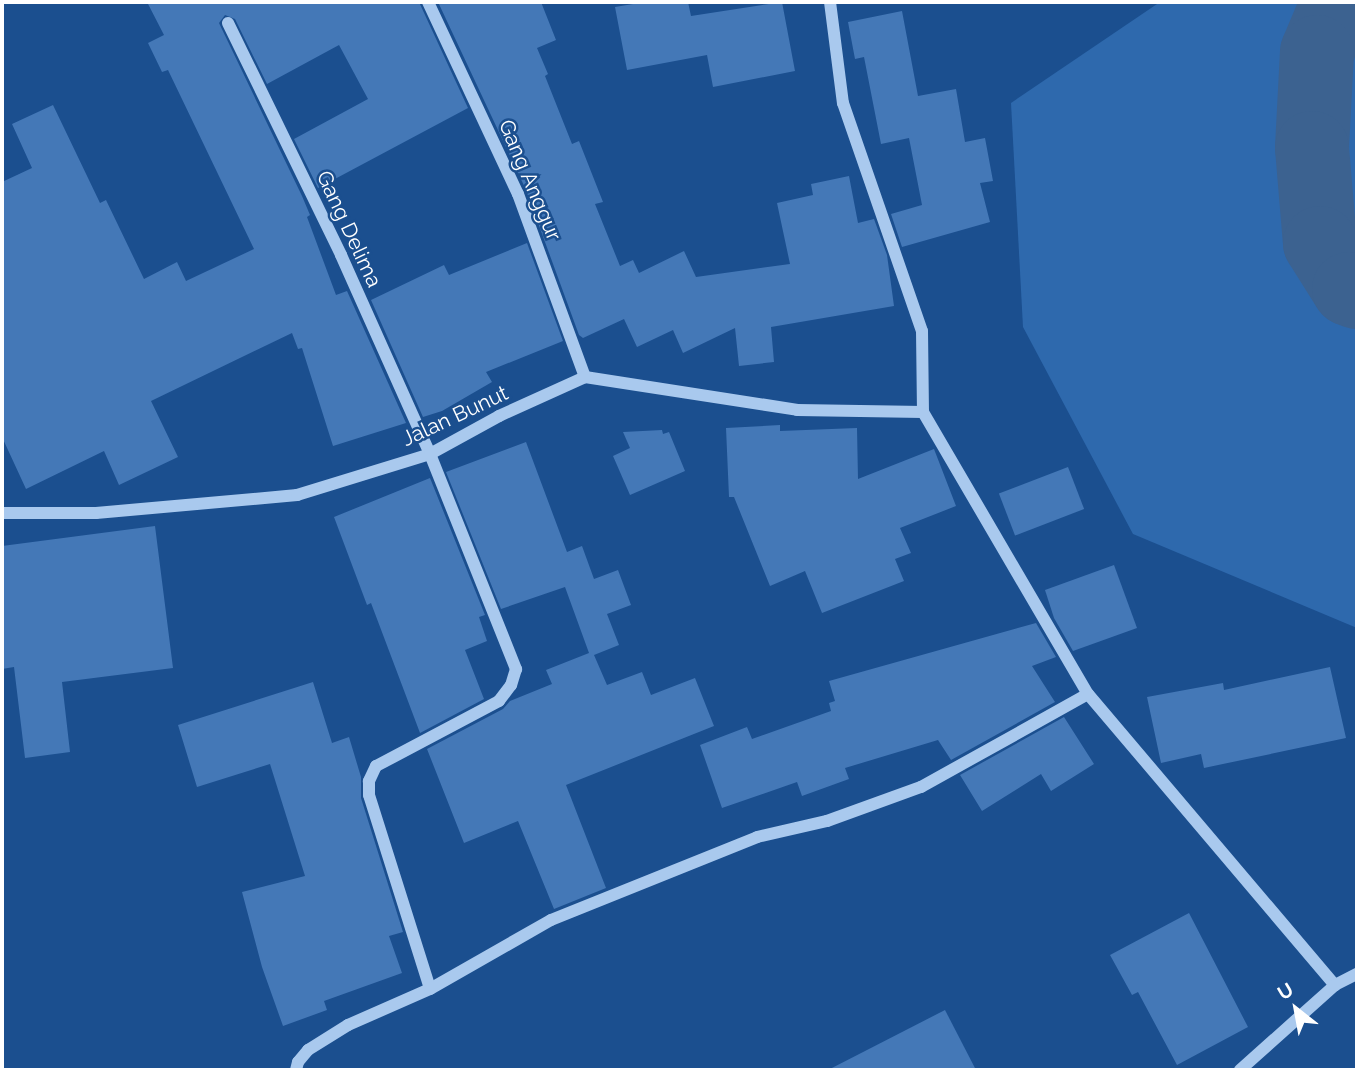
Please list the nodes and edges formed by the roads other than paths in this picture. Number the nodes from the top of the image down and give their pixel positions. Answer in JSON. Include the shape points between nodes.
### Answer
{"nodes":[{"id":1,"x":428,"y":2,"type":"edge"},
{"id":2,"x":830,"y":2,"type":"edge"},
{"id":3,"x":228,"y":23,"type":"dead end"},
{"id":4,"x":585,"y":377,"type":"junction"},
{"id":5,"x":923,"y":412,"type":"junction"},
{"id":6,"x":430,"y":454,"type":"junction"},
{"id":7,"x":2,"y":513,"type":"edge"},
{"id":8,"x":1088,"y":694,"type":"junction"},
{"id":9,"x":1357,"y":974,"type":"edge"},
{"id":10,"x":1335,"y":985,"type":"junction"},
{"id":11,"x":430,"y":989,"type":"junction"},
{"id":12,"x":296,"y":1070,"type":"edge"},
{"id":13,"x":1240,"y":1070,"type":"edge"}],
"edges":[{"from":1,"to":4,"type":"street","name":"Gang Anggur","via":[[518,194]]},
{"from":2,"to":5,"type":"street","via":[[843,103],[922,331]]},
{"from":3,"to":6,"type":"street","name":"Gang Delima","via":[[341,255]]},
{"from":4,"to":5,"type":"street","via":[[797,410]]},
{"from":4,"to":6,"type":"street","name":"Jalan Bunut"},
{"from":5,"to":8,"type":"street"},
{"from":6,"to":7,"type":"street","name":"Jalan Bunut","via":[[296,495],[96,513]]},
{"from":6,"to":11,"type":"street","name":"Gang Delima","via":[[516,669],[499,701],[376,766],[369,781],[369,794]]},
{"from":8,"to":10,"type":"street"},
{"from":8,"to":11,"type":"street","via":[[920,787],[827,821],[757,837],[551,920]]},
{"from":9,"to":10,"type":"street"},
{"from":10,"to":13,"type":"street"},
{"from":11,"to":12,"type":"street","via":[[348,1025],[308,1049]]}]}
